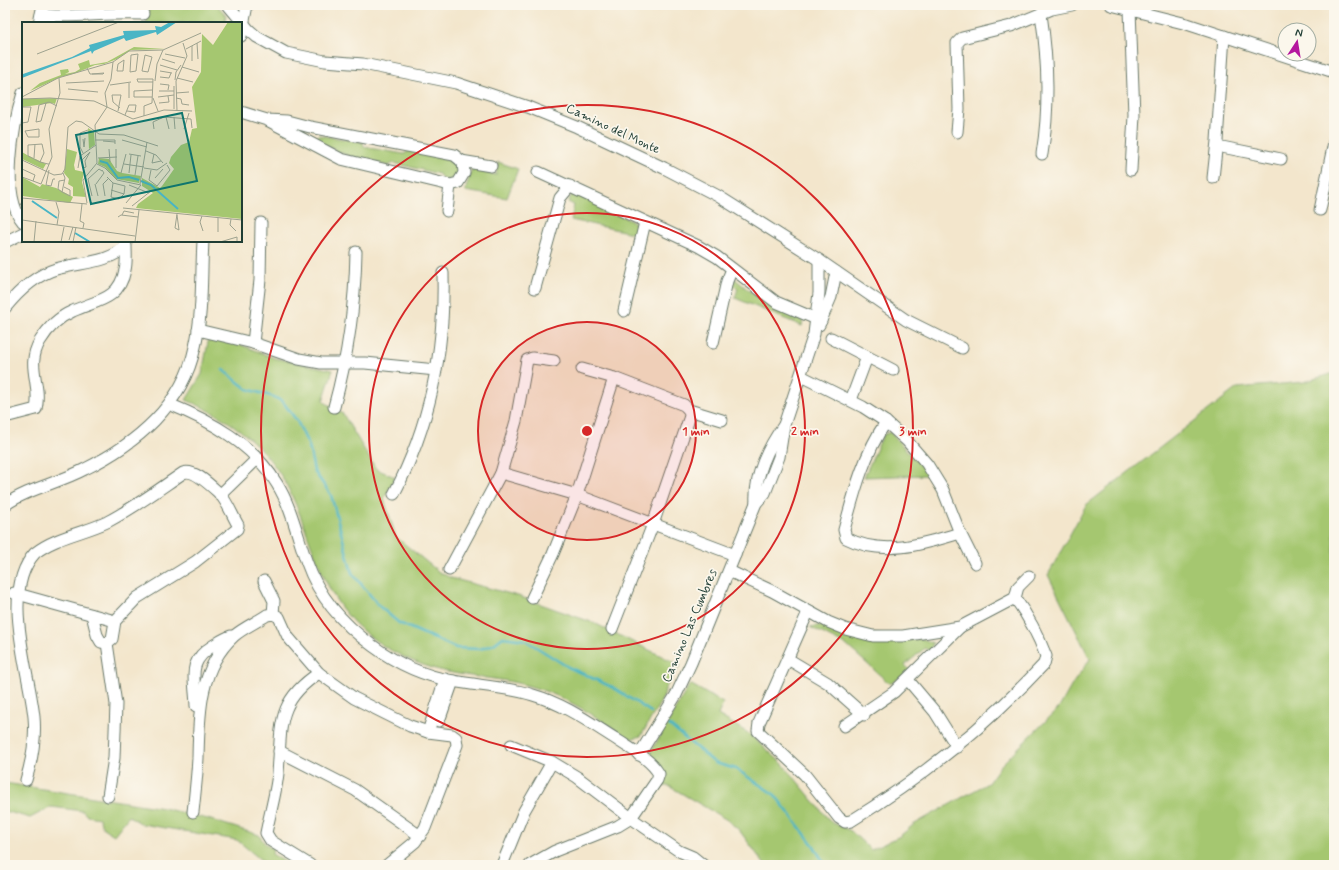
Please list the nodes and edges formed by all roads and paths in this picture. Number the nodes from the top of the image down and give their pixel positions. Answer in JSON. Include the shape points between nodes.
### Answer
{"nodes":[{"id":1,"x":247,"y":5,"type":"edge"},
{"id":2,"x":1072,"y":5,"type":"edge"},
{"id":3,"x":1111,"y":5,"type":"edge"},
{"id":4,"x":1130,"y":10,"type":"junction"},
{"id":5,"x":41,"y":14,"type":"edge"},
{"id":6,"x":143,"y":14,"type":"dead end"},
{"id":7,"x":235,"y":14,"type":"edge"},
{"id":8,"x":1041,"y":14,"type":"junction"},
{"id":9,"x":1224,"y":36,"type":"junction"},
{"id":10,"x":1334,"y":72,"type":"edge"},
{"id":11,"x":22,"y":97,"type":"edge"},
{"id":12,"x":242,"y":112,"type":"edge"},
{"id":13,"x":267,"y":120,"type":"junction"},
{"id":14,"x":957,"y":132,"type":"dead end"},
{"id":15,"x":1334,"y":142,"type":"edge"},
{"id":16,"x":1217,"y":146,"type":"junction"},
{"id":17,"x":1042,"y":154,"type":"dead end"},
{"id":18,"x":1281,"y":159,"type":"dead end"},
{"id":19,"x":461,"y":161,"type":"junction"},
{"id":20,"x":491,"y":166,"type":"dead end"},
{"id":21,"x":1131,"y":170,"type":"dead end"},
{"id":22,"x":538,"y":172,"type":"dead end"},
{"id":23,"x":1213,"y":178,"type":"dead end"},
{"id":24,"x":450,"y":185,"type":"junction"},
{"id":25,"x":570,"y":186,"type":"junction"},
{"id":26,"x":1320,"y":210,"type":"dead end"},
{"id":27,"x":447,"y":211,"type":"dead end"},
{"id":28,"x":22,"y":221,"type":"edge"},
{"id":29,"x":645,"y":222,"type":"junction"},
{"id":30,"x":261,"y":223,"type":"dead end"},
{"id":31,"x":22,"y":234,"type":"edge"},
{"id":32,"x":5,"y":242,"type":"edge"},
{"id":33,"x":203,"y":242,"type":"edge"},
{"id":34,"x":126,"y":243,"type":"edge"},
{"id":35,"x":356,"y":252,"type":"dead end"},
{"id":36,"x":819,"y":260,"type":"junction"},
{"id":37,"x":732,"y":269,"type":"junction"},
{"id":38,"x":836,"y":272,"type":"junction"},
{"id":39,"x":443,"y":273,"type":"dead end"},
{"id":40,"x":535,"y":288,"type":"dead end"},
{"id":41,"x":5,"y":308,"type":"edge"},
{"id":42,"x":624,"y":311,"type":"dead end"},
{"id":43,"x":819,"y":320,"type":"junction"},
{"id":44,"x":198,"y":330,"type":"junction"},
{"id":45,"x":831,"y":338,"type":"dead end"},
{"id":46,"x":253,"y":343,"type":"junction"},
{"id":47,"x":712,"y":343,"type":"dead end"},
{"id":48,"x":962,"y":348,"type":"dead end"},
{"id":49,"x":867,"y":357,"type":"junction"},
{"id":50,"x":554,"y":361,"type":"dead end"},
{"id":51,"x":345,"y":363,"type":"junction"},
{"id":52,"x":582,"y":369,"type":"dead end"},
{"id":53,"x":436,"y":370,"type":"junction"},
{"id":54,"x":893,"y":370,"type":"dead end"},
{"id":55,"x":801,"y":376,"type":"junction"},
{"id":56,"x":614,"y":378,"type":"junction"},
{"id":57,"x":851,"y":400,"type":"junction"},
{"id":58,"x":169,"y":404,"type":"junction"},
{"id":59,"x":334,"y":407,"type":"dead end"},
{"id":60,"x":689,"y":410,"type":"junction"},
{"id":61,"x":5,"y":417,"type":"edge"},
{"id":62,"x":722,"y":420,"type":"dead end"},
{"id":63,"x":886,"y":422,"type":"junction"},
{"id":64,"x":258,"y":458,"type":"junction"},
{"id":65,"x":501,"y":473,"type":"junction"},
{"id":66,"x":394,"y":494,"type":"dead end"},
{"id":67,"x":220,"y":495,"type":"junction"},
{"id":68,"x":577,"y":495,"type":"junction"},
{"id":69,"x":5,"y":505,"type":"edge"},
{"id":70,"x":653,"y":524,"type":"junction"},
{"id":71,"x":960,"y":533,"type":"junction"},
{"id":72,"x":735,"y":555,"type":"junction"},
{"id":73,"x":975,"y":563,"type":"dead end"},
{"id":74,"x":449,"y":570,"type":"dead end"},
{"id":75,"x":729,"y":571,"type":"junction"},
{"id":76,"x":1029,"y":576,"type":"dead end"},
{"id":77,"x":264,"y":581,"type":"dead end"},
{"id":78,"x":14,"y":593,"type":"junction"},
{"id":79,"x":532,"y":598,"type":"dead end"},
{"id":80,"x":1014,"y":598,"type":"junction"},
{"id":81,"x":808,"y":612,"type":"junction"},
{"id":82,"x":273,"y":614,"type":"junction"},
{"id":83,"x":92,"y":615,"type":"junction"},
{"id":84,"x":115,"y":621,"type":"junction"},
{"id":85,"x":960,"y":627,"type":"junction"},
{"id":86,"x":612,"y":629,"type":"dead end"},
{"id":87,"x":925,"y":633,"type":"junction"},
{"id":88,"x":235,"y":635,"type":"junction"},
{"id":89,"x":107,"y":643,"type":"junction"},
{"id":90,"x":935,"y":652,"type":"junction"},
{"id":91,"x":788,"y":659,"type":"junction"},
{"id":92,"x":319,"y":673,"type":"junction"},
{"id":93,"x":449,"y":680,"type":"junction"},
{"id":94,"x":908,"y":680,"type":"junction"},
{"id":95,"x":864,"y":715,"type":"junction"},
{"id":96,"x":199,"y":718,"type":"junction"},
{"id":97,"x":844,"y":726,"type":"dead end"},
{"id":98,"x":432,"y":732,"type":"junction"},
{"id":99,"x":511,"y":745,"type":"dead end"},
{"id":100,"x":957,"y":747,"type":"junction"},
{"id":101,"x":279,"y":751,"type":"junction"},
{"id":102,"x":639,"y":755,"type":"junction"},
{"id":103,"x":552,"y":762,"type":"junction"},
{"id":104,"x":26,"y":780,"type":"dead end"},
{"id":105,"x":108,"y":796,"type":"dead end"},
{"id":106,"x":192,"y":812,"type":"dead end"},
{"id":107,"x":631,"y":818,"type":"junction"},
{"id":108,"x":420,"y":836,"type":"junction"},
{"id":109,"x":679,"y":852,"type":"junction"},
{"id":110,"x":310,"y":865,"type":"edge"},
{"id":111,"x":387,"y":865,"type":"edge"},
{"id":112,"x":502,"y":865,"type":"edge"},
{"id":113,"x":530,"y":865,"type":"edge"},
{"id":114,"x":689,"y":865,"type":"edge"},
{"id":115,"x":703,"y":865,"type":"edge"}],
"edges":[{"from":1,"to":7,"type":"street"},
{"from":2,"to":8,"type":"street"},
{"from":3,"to":4,"type":"street"},
{"from":4,"to":9,"type":"street"},
{"from":4,"to":21,"type":"street","via":[[1134,115]]},
{"from":5,"to":6,"type":"street","via":[[64,17],[116,13]]},
{"from":7,"to":36,"type":"street","name":"Camino del Monte","via":[[266,43],[286,53],[325,61],[363,64],[456,83],[555,117],[701,187]]},
{"from":8,"to":14,"type":"street","via":[[1010,26],[962,38],[957,43]]},
{"from":8,"to":17,"type":"street","via":[[1048,90]]},
{"from":9,"to":10,"type":"street"},
{"from":9,"to":16,"type":"street"},
{"from":11,"to":28,"type":"street","via":[[11,136],[8,159],[10,202]]},
{"from":12,"to":13,"type":"street"},
{"from":13,"to":19,"type":"street","via":[[287,121],[451,155]]},
{"from":13,"to":24,"type":"street","via":[[341,159]]},
{"from":15,"to":26,"type":"street"},
{"from":16,"to":18,"type":"street"},
{"from":16,"to":23,"type":"street"},
{"from":19,"to":20,"type":"street"},
{"from":19,"to":24,"type":"street","via":[[465,168],[463,177],[458,183]]},
{"from":22,"to":25,"type":"street"},
{"from":24,"to":27,"type":"street"},
{"from":25,"to":29,"type":"street"},
{"from":25,"to":40,"type":"street","via":[[560,198]]},
{"from":29,"to":37,"type":"street","via":[[698,246]]},
{"from":29,"to":42,"type":"street"},
{"from":30,"to":46,"type":"street","via":[[260,280]]},
{"from":31,"to":32,"type":"street"},
{"from":33,"to":44,"type":"street"},
{"from":34,"to":41,"type":"street","via":[[120,252],[107,258],[46,273],[21,291]]},
{"from":34,"to":61,"type":"street","via":[[125,272],[116,290],[101,301],[65,315],[51,326],[39,342],[32,361],[38,398],[36,409]]},
{"from":35,"to":51,"type":"street","via":[[352,319]]},
{"from":36,"to":38,"type":"street","name":"Camino del Monte"},
{"from":36,"to":43,"type":"street","name":"Camino Las Cumbres"},
{"from":37,"to":43,"type":"street","via":[[776,302]]},
{"from":37,"to":47,"type":"street"},
{"from":38,"to":43,"type":"street","name":"Camino Las Cumbres","via":[[831,297]]},
{"from":38,"to":48,"type":"street","name":"Camino del Monte","via":[[906,320]]},
{"from":39,"to":53,"type":"street","via":[[442,325]]},
{"from":43,"to":55,"type":"street","name":"Camino Las Cumbres"},
{"from":44,"to":46,"type":"street"},
{"from":44,"to":58,"type":"street","via":[[196,347],[187,372]]},
{"from":45,"to":49,"type":"street"},
{"from":46,"to":51,"type":"street","via":[[299,359],[321,363]]},
{"from":49,"to":54,"type":"street"},
{"from":49,"to":57,"type":"street"},
{"from":50,"to":65,"type":"street","via":[[532,358],[527,360],[516,421]]},
{"from":51,"to":53,"type":"street"},
{"from":51,"to":59,"type":"street"},
{"from":52,"to":56,"type":"street"},
{"from":53,"to":66,"type":"street","via":[[420,432]]},
{"from":55,"to":57,"type":"street"},
{"from":55,"to":72,"type":"street","name":"Camino Las Cumbres","via":[[784,425],[773,441],[760,473],[755,492],[756,504]]},
{"from":56,"to":60,"type":"street","via":[[684,405]]},
{"from":56,"to":68,"type":"street"},
{"from":57,"to":63,"type":"street"},
{"from":58,"to":64,"type":"street","via":[[205,420],[228,434]]},
{"from":58,"to":69,"type":"street","via":[[143,432],[112,455],[80,472],[32,490]]},
{"from":60,"to":62,"type":"street"},
{"from":60,"to":70,"type":"street","via":[[690,416]]},
{"from":63,"to":71,"type":"street","via":[[917,452],[935,477],[950,504]]},
{"from":63,"to":71,"type":"street","via":[[864,466],[844,530],[846,538],[876,546],[909,547]]},
{"from":64,"to":67,"type":"street"},
{"from":64,"to":93,"type":"street","via":[[283,494],[312,576],[336,613],[360,636],[386,655],[416,670]]},
{"from":65,"to":68,"type":"street"},
{"from":65,"to":74,"type":"street"},
{"from":67,"to":78,"type":"street","via":[[194,473],[183,473],[152,495],[105,522],[41,548],[24,565],[17,578]]},
{"from":67,"to":84,"type":"street","via":[[238,529],[195,562],[137,598]]},
{"from":68,"to":70,"type":"street"},
{"from":68,"to":79,"type":"street"},
{"from":70,"to":72,"type":"street"},
{"from":70,"to":86,"type":"street"},
{"from":71,"to":73,"type":"street"},
{"from":72,"to":75,"type":"street","name":"Camino Las Cumbres"},
{"from":75,"to":81,"type":"street","via":[[772,591]]},
{"from":75,"to":102,"type":"street","name":"Camino Las Cumbres","via":[[676,695]]},
{"from":76,"to":80,"type":"street","via":[[1018,587]]},
{"from":77,"to":82,"type":"street","via":[[274,601]]},
{"from":78,"to":83,"type":"street"},
{"from":78,"to":104,"type":"street","via":[[14,623],[34,717],[34,742]]},
{"from":80,"to":85,"type":"street"},
{"from":80,"to":100,"type":"street","via":[[1028,616],[1040,641],[1046,656],[1044,664],[1006,704]]},
{"from":81,"to":87,"type":"street","via":[[845,629],[873,636]]},
{"from":81,"to":91,"type":"street"},
{"from":82,"to":88,"type":"street","via":[[267,615]]},
{"from":82,"to":92,"type":"street","via":[[279,617],[288,637]]},
{"from":83,"to":84,"type":"street"},
{"from":83,"to":89,"type":"street","via":[[97,635],[101,642]]},
{"from":84,"to":89,"type":"street","via":[[112,639]]},
{"from":85,"to":87,"type":"street"},
{"from":85,"to":90,"type":"street"},
{"from":87,"to":90,"type":"street","via":[[936,638]]},
{"from":88,"to":96,"type":"street","via":[[219,654],[208,674],[201,698]]},
{"from":88,"to":96,"type":"street","via":[[202,652],[195,662],[196,709]]},
{"from":89,"to":105,"type":"street","via":[[116,704],[114,758]]},
{"from":90,"to":94,"type":"street"},
{"from":91,"to":95,"type":"street","via":[[828,683]]},
{"from":91,"to":100,"type":"street","via":[[759,723],[758,731],[805,775],[842,821],[851,821],[878,804]]},
{"from":92,"to":98,"type":"street","via":[[373,709]]},
{"from":92,"to":101,"type":"street","via":[[303,686],[287,707],[280,724]]},
{"from":93,"to":98,"type":"street"},
{"from":93,"to":102,"type":"street","via":[[505,688],[548,700],[576,713]]},
{"from":94,"to":95,"type":"street"},
{"from":94,"to":100,"type":"street","via":[[935,712]]},
{"from":95,"to":97,"type":"street"},
{"from":96,"to":106,"type":"street","via":[[198,760]]},
{"from":98,"to":108,"type":"street","via":[[452,735],[456,738],[457,745],[431,816]]},
{"from":99,"to":103,"type":"street"},
{"from":101,"to":108,"type":"street","via":[[305,762],[355,790]]},
{"from":101,"to":110,"type":"street","via":[[278,774],[266,833],[271,841]]},
{"from":102,"to":107,"type":"street","via":[[655,767],[658,774],[657,780]]},
{"from":103,"to":107,"type":"street","via":[[577,777]]},
{"from":103,"to":112,"type":"street","via":[[524,811]]},
{"from":107,"to":109,"type":"street"},
{"from":107,"to":113,"type":"street","via":[[618,826],[555,851]]},
{"from":108,"to":111,"type":"street"},
{"from":109,"to":114,"type":"street"},
{"from":109,"to":115,"type":"street","via":[[693,857]]}]}
